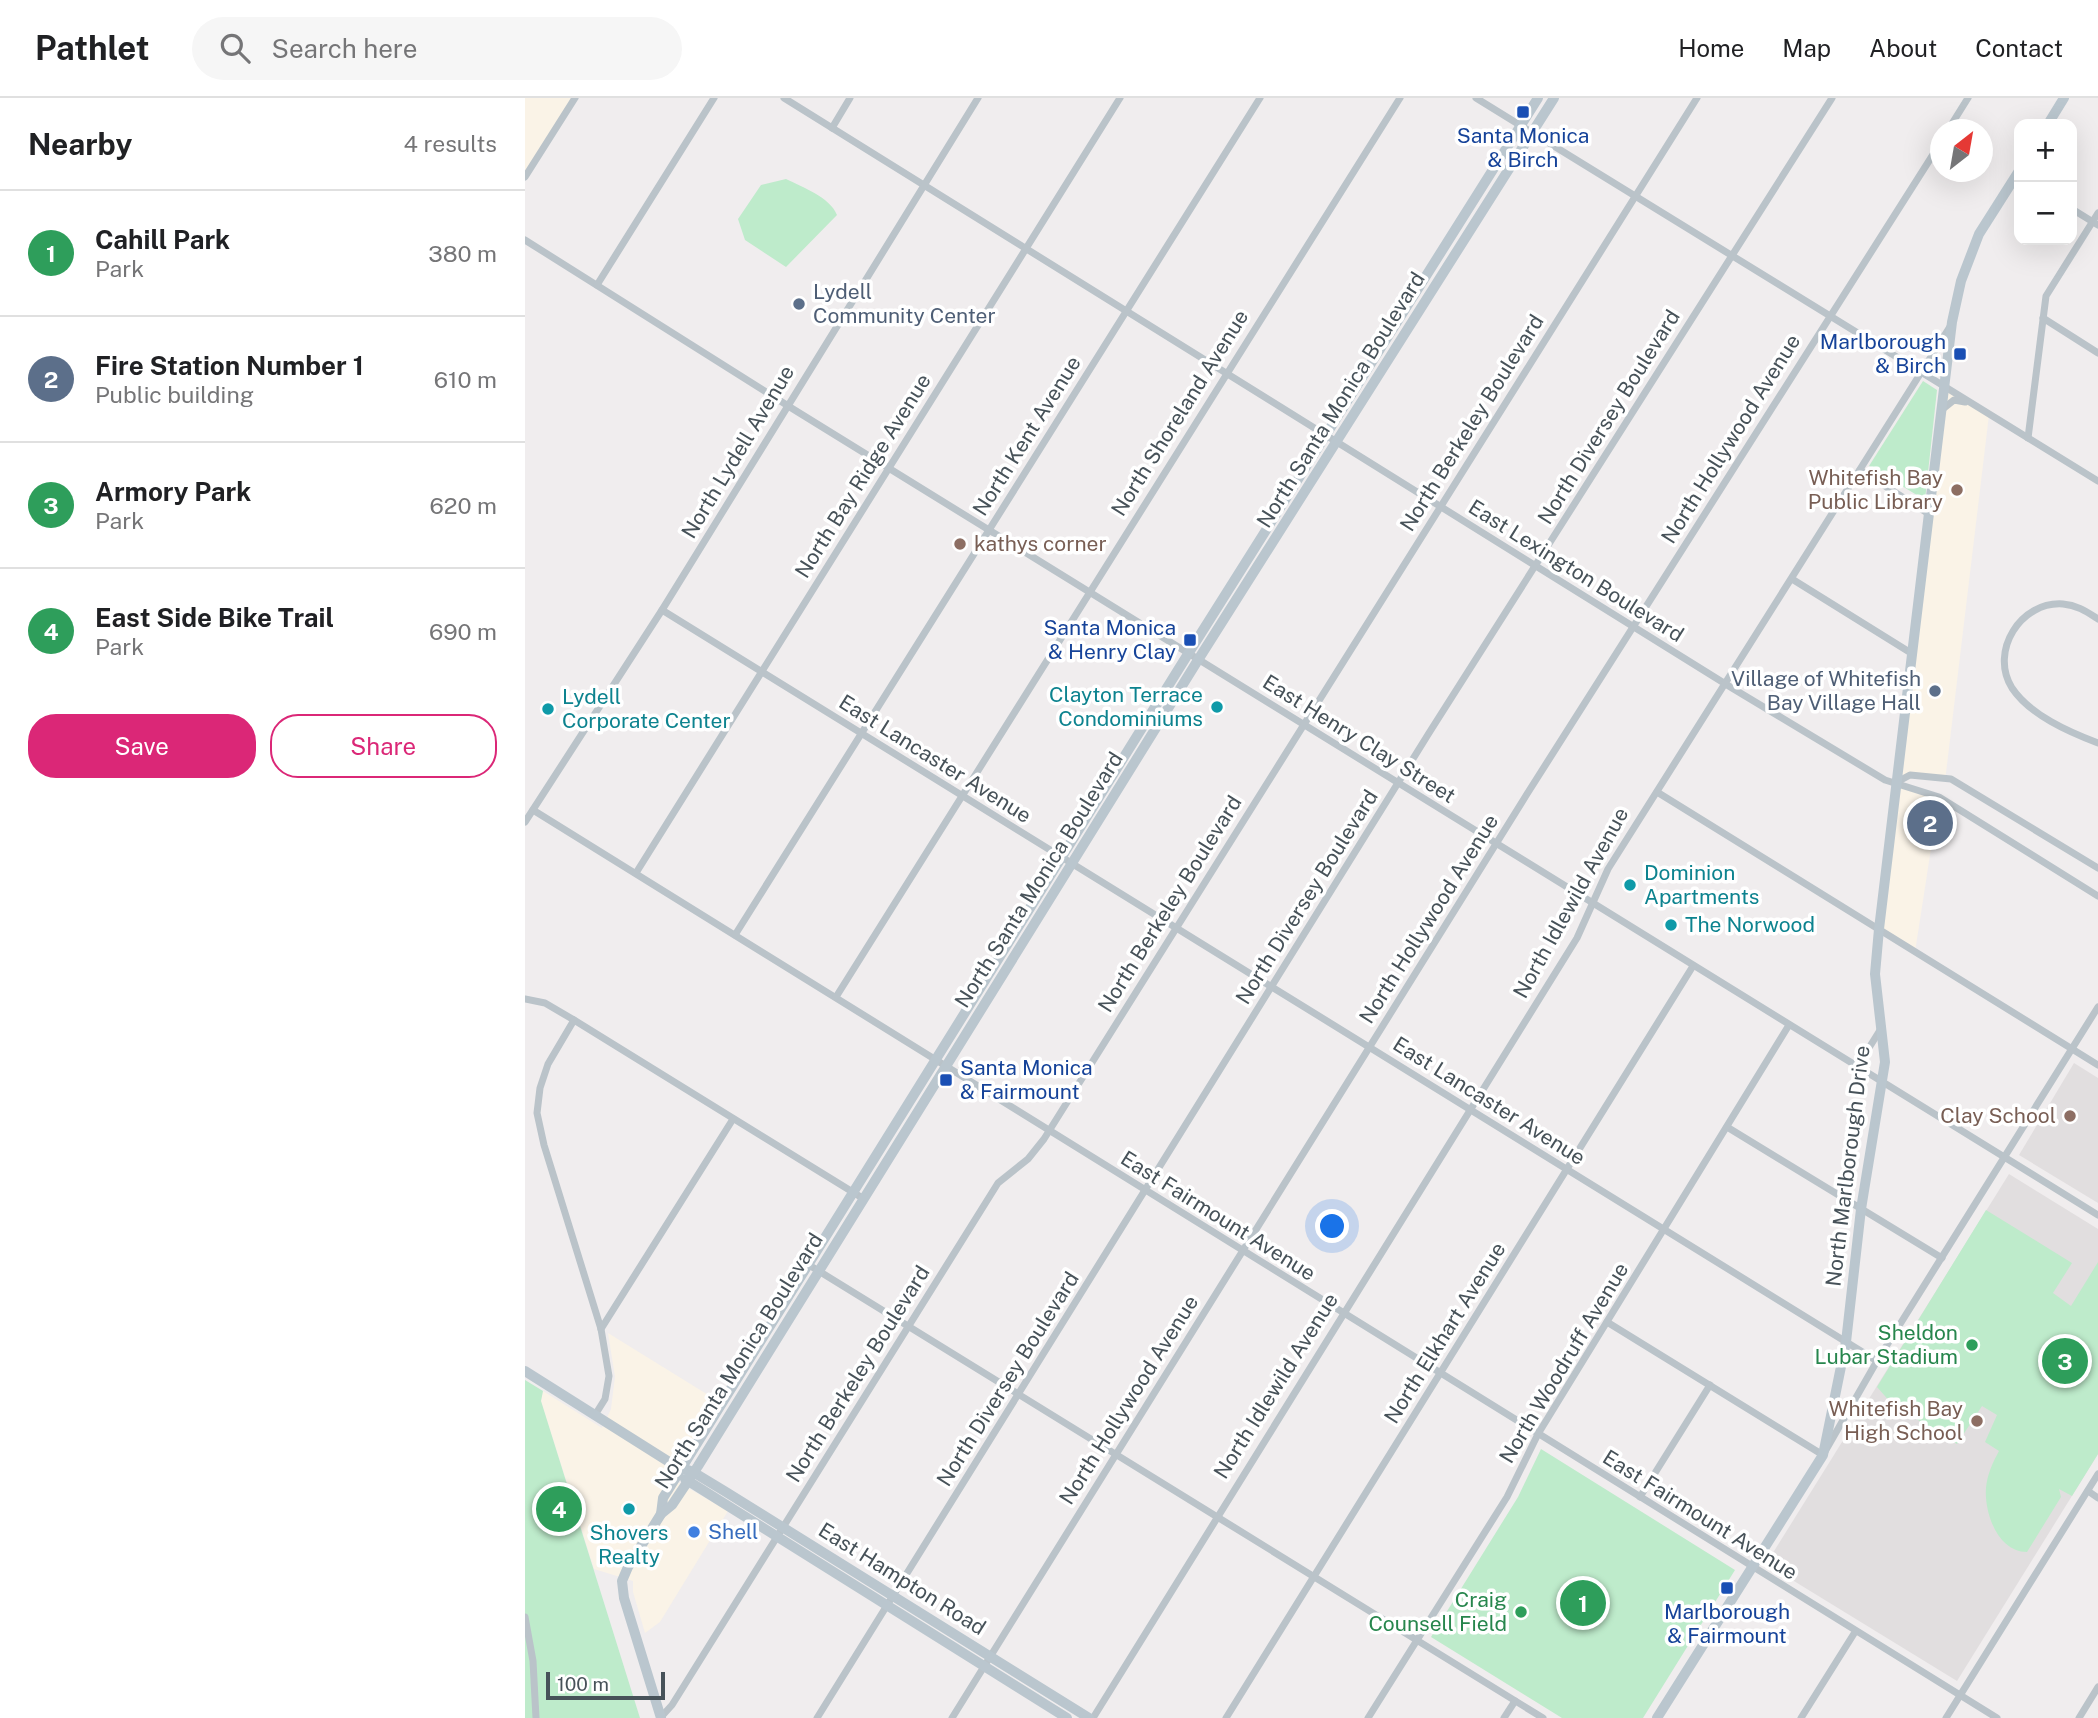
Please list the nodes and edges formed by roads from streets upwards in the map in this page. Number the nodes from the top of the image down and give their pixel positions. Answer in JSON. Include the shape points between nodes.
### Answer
{"nodes":[{"id":1,"x":575,"y":98,"type":"edge"},
{"id":2,"x":714,"y":98,"type":"edge"},
{"id":3,"x":784,"y":98,"type":"edge"},
{"id":4,"x":850,"y":98,"type":"edge"},
{"id":5,"x":978,"y":98,"type":"edge"},
{"id":6,"x":1120,"y":98,"type":"edge"},
{"id":7,"x":1260,"y":98,"type":"edge"},
{"id":8,"x":1400,"y":98,"type":"edge"},
{"id":9,"x":1476,"y":98,"type":"edge"},
{"id":10,"x":1538,"y":98,"type":"edge"},
{"id":11,"x":1554,"y":98,"type":"edge"},
{"id":12,"x":1697,"y":98,"type":"edge"},
{"id":13,"x":1832,"y":98,"type":"edge"},
{"id":14,"x":1968,"y":98,"type":"edge"},
{"id":15,"x":2064,"y":98,"type":"edge"},
{"id":16,"x":1955,"y":119,"type":"edge"},
{"id":17,"x":2051,"y":119,"type":"edge"},
{"id":18,"x":1521,"y":127,"type":"junction"},
{"id":19,"x":832,"y":128,"type":"junction"},
{"id":20,"x":1532,"y":133,"type":"junction"},
{"id":21,"x":1930,"y":159,"type":"edge"},
{"id":22,"x":525,"y":177,"type":"edge"},
{"id":23,"x":2014,"y":180,"type":"edge"},
{"id":24,"x":923,"y":185,"type":"junction"},
{"id":25,"x":1634,"y":197,"type":"junction"},
{"id":26,"x":2077,"y":212,"type":"edge"},
{"id":27,"x":2098,"y":213,"type":"edge"},
{"id":28,"x":2095,"y":224,"type":"edge"},
{"id":29,"x":525,"y":240,"type":"edge"},
{"id":30,"x":1026,"y":250,"type":"junction"},
{"id":31,"x":1731,"y":256,"type":"junction"},
{"id":32,"x":597,"y":285,"type":"junction"},
{"id":33,"x":1126,"y":312,"type":"junction"},
{"id":34,"x":1829,"y":318,"type":"junction"},
{"id":35,"x":2043,"y":318,"type":"junction"},
{"id":36,"x":1952,"y":322,"type":"junction"},
{"id":37,"x":1950,"y":344,"type":"junction"},
{"id":38,"x":2098,"y":353,"type":"edge"},
{"id":39,"x":1929,"y":359,"type":"junction"},
{"id":40,"x":1920,"y":373,"type":"junction"},
{"id":41,"x":1225,"y":374,"type":"junction"},
{"id":42,"x":1947,"y":388,"type":"junction"},
{"id":43,"x":1969,"y":402,"type":"junction"},
{"id":44,"x":787,"y":405,"type":"junction"},
{"id":45,"x":1944,"y":408,"type":"junction"},
{"id":46,"x":1325,"y":436,"type":"junction"},
{"id":47,"x":2028,"y":438,"type":"junction"},
{"id":48,"x":1337,"y":443,"type":"junction"},
{"id":49,"x":888,"y":467,"type":"junction"},
{"id":50,"x":1860,"y":470,"type":"junction"},
{"id":51,"x":2098,"y":481,"type":"edge"},
{"id":52,"x":1440,"y":507,"type":"junction"},
{"id":53,"x":1929,"y":514,"type":"junction"},
{"id":54,"x":989,"y":530,"type":"junction"},
{"id":55,"x":1536,"y":566,"type":"junction"},
{"id":56,"x":1792,"y":579,"type":"junction"},
{"id":57,"x":1089,"y":592,"type":"junction"},
{"id":58,"x":661,"y":610,"type":"junction"},
{"id":59,"x":2098,"y":619,"type":"edge"},
{"id":60,"x":1633,"y":626,"type":"junction"},
{"id":61,"x":1912,"y":653,"type":"junction"},
{"id":62,"x":1188,"y":654,"type":"junction"},
{"id":63,"x":1198,"y":660,"type":"junction"},
{"id":64,"x":761,"y":671,"type":"junction"},
{"id":65,"x":1725,"y":684,"type":"junction"},
{"id":66,"x":1303,"y":724,"type":"junction"},
{"id":67,"x":861,"y":733,"type":"junction"},
{"id":68,"x":2098,"y":743,"type":"edge"},
{"id":69,"x":1897,"y":782,"type":"junction"},
{"id":70,"x":1398,"y":784,"type":"junction"},
{"id":71,"x":1657,"y":792,"type":"junction"},
{"id":72,"x":961,"y":796,"type":"junction"},
{"id":73,"x":533,"y":810,"type":"junction"},
{"id":74,"x":525,"y":822,"type":"edge"},
{"id":75,"x":1496,"y":844,"type":"junction"},
{"id":76,"x":1061,"y":858,"type":"junction"},
{"id":77,"x":1072,"y":865,"type":"junction"},
{"id":78,"x":2098,"y":868,"type":"edge"},
{"id":79,"x":636,"y":873,"type":"junction"},
{"id":80,"x":2098,"y":896,"type":"edge"},
{"id":81,"x":1593,"y":904,"type":"junction"},
{"id":82,"x":1176,"y":929,"type":"junction"},
{"id":83,"x":1879,"y":929,"type":"junction"},
{"id":84,"x":735,"y":935,"type":"junction"},
{"id":85,"x":1693,"y":966,"type":"junction"},
{"id":86,"x":1273,"y":987,"type":"junction"},
{"id":87,"x":836,"y":998,"type":"junction"},
{"id":88,"x":525,"y":999,"type":"edge"},
{"id":89,"x":2098,"y":1007,"type":"edge"},
{"id":90,"x":575,"y":1020,"type":"junction"},
{"id":91,"x":1789,"y":1025,"type":"junction"},
{"id":92,"x":1883,"y":1027,"type":"junction"},
{"id":93,"x":1370,"y":1046,"type":"junction"},
{"id":94,"x":2071,"y":1049,"type":"junction"},
{"id":95,"x":935,"y":1060,"type":"junction"},
{"id":96,"x":2098,"y":1065,"type":"edge"},
{"id":97,"x":945,"y":1067,"type":"junction"},
{"id":98,"x":1857,"y":1067,"type":"junction"},
{"id":99,"x":1882,"y":1082,"type":"junction"},
{"id":100,"x":1471,"y":1110,"type":"junction"},
{"id":101,"x":733,"y":1119,"type":"junction"},
{"id":102,"x":1727,"y":1127,"type":"junction"},
{"id":103,"x":1048,"y":1131,"type":"junction"},
{"id":104,"x":2005,"y":1158,"type":"junction"},
{"id":105,"x":1567,"y":1170,"type":"junction"},
{"id":106,"x":1145,"y":1191,"type":"junction"},
{"id":107,"x":853,"y":1193,"type":"junction"},
{"id":108,"x":863,"y":1199,"type":"junction"},
{"id":109,"x":1861,"y":1209,"type":"junction"},
{"id":110,"x":2098,"y":1215,"type":"edge"},
{"id":111,"x":1664,"y":1229,"type":"junction"},
{"id":112,"x":1243,"y":1252,"type":"junction"},
{"id":113,"x":1942,"y":1258,"type":"junction"},
{"id":114,"x":809,"y":1265,"type":"junction"},
{"id":115,"x":818,"y":1270,"type":"junction"},
{"id":116,"x":1344,"y":1314,"type":"junction"},
{"id":117,"x":1607,"y":1322,"type":"junction"},
{"id":118,"x":908,"y":1326,"type":"junction"},
{"id":119,"x":601,"y":1329,"type":"junction"},
{"id":120,"x":1846,"y":1342,"type":"junction"},
{"id":121,"x":1877,"y":1361,"type":"junction"},
{"id":122,"x":525,"y":1371,"type":"edge"},
{"id":123,"x":1441,"y":1373,"type":"junction"},
{"id":124,"x":1710,"y":1385,"type":"junction"},
{"id":125,"x":1018,"y":1394,"type":"junction"},
{"id":126,"x":595,"y":1415,"type":"junction"},
{"id":127,"x":1538,"y":1434,"type":"junction"},
{"id":128,"x":1115,"y":1454,"type":"junction"},
{"id":129,"x":1823,"y":1455,"type":"junction"},
{"id":130,"x":681,"y":1469,"type":"junction"},
{"id":131,"x":694,"y":1472,"type":"junction"},
{"id":132,"x":2098,"y":1474,"type":"edge"},
{"id":133,"x":686,"y":1483,"type":"junction"},
{"id":134,"x":2088,"y":1491,"type":"junction"},
{"id":135,"x":726,"y":1492,"type":"junction"},
{"id":136,"x":1640,"y":1497,"type":"junction"},
{"id":137,"x":2098,"y":1498,"type":"edge"},
{"id":138,"x":720,"y":1503,"type":"junction"},
{"id":139,"x":661,"y":1514,"type":"junction"},
{"id":140,"x":1218,"y":1517,"type":"junction"},
{"id":141,"x":783,"y":1527,"type":"junction"},
{"id":142,"x":777,"y":1538,"type":"junction"},
{"id":143,"x":1751,"y":1568,"type":"junction"},
{"id":144,"x":1314,"y":1577,"type":"junction"},
{"id":145,"x":894,"y":1596,"type":"junction"},
{"id":146,"x":887,"y":1607,"type":"junction"},
{"id":147,"x":525,"y":1617,"type":"edge"},
{"id":148,"x":1855,"y":1632,"type":"junction"},
{"id":149,"x":1416,"y":1640,"type":"junction"},
{"id":150,"x":990,"y":1657,"type":"junction"},
{"id":151,"x":984,"y":1667,"type":"junction"},
{"id":152,"x":2098,"y":1687,"type":"edge"},
{"id":153,"x":1961,"y":1695,"type":"junction"},
{"id":154,"x":1515,"y":1701,"type":"junction"},
{"id":155,"x":661,"y":1717,"type":"edge"},
{"id":156,"x":536,"y":1718,"type":"edge"},
{"id":157,"x":817,"y":1718,"type":"edge"},
{"id":158,"x":952,"y":1718,"type":"edge"},
{"id":159,"x":1067,"y":1718,"type":"edge"},
{"id":160,"x":1091,"y":1718,"type":"edge"},
{"id":161,"x":1226,"y":1718,"type":"edge"},
{"id":162,"x":1368,"y":1718,"type":"edge"},
{"id":163,"x":1504,"y":1718,"type":"edge"},
{"id":164,"x":1543,"y":1718,"type":"edge"},
{"id":165,"x":1657,"y":1718,"type":"edge"},
{"id":166,"x":1801,"y":1718,"type":"edge"},
{"id":167,"x":1946,"y":1718,"type":"edge"},
{"id":168,"x":1997,"y":1718,"type":"edge"},
{"id":169,"x":2079,"y":1718,"type":"edge"}],
"edges":[{"from":1,"to":22,"type":"street"},
{"from":2,"to":32,"type":"street"},
{"from":3,"to":19,"type":"street","name":"East Lexington Boulevard"},
{"from":4,"to":19,"type":"street"},
{"from":5,"to":24,"type":"street","name":"North Lydell Avenue"},
{"from":6,"to":30,"type":"street","name":"North Bay Ridge Avenue"},
{"from":7,"to":33,"type":"street","name":"North Kent Avenue"},
{"from":8,"to":41,"type":"street","name":"North Shoreland Avenue"},
{"from":9,"to":18,"type":"street"},
{"from":10,"to":18,"type":"street","name":"North Santa Monica Boulevard"},
{"from":11,"to":20,"type":"street","name":"North Santa Monica Boulevard"},
{"from":12,"to":25,"type":"street","name":"North Berkeley Boulevard"},
{"from":13,"to":31,"type":"street","name":"North Diversey Boulevard"},
{"from":14,"to":16,"type":"street"},
{"from":15,"to":17,"type":"street"},
{"from":18,"to":20,"type":"street"},
{"from":18,"to":46,"type":"street","name":"North Santa Monica Boulevard"},
{"from":19,"to":24,"type":"street","name":"East Lexington Boulevard"},
{"from":20,"to":25,"type":"street"},
{"from":20,"to":48,"type":"street","name":"North Santa Monica Boulevard"},
{"from":21,"to":34,"type":"street","name":"North Hollywood Avenue"},
{"from":23,"to":36,"type":"street","name":"North Idlewild Avenue","via":[[1979,234]]},
{"from":24,"to":30,"type":"street","name":"East Lexington Boulevard"},
{"from":24,"to":44,"type":"street","name":"North Lydell Avenue"},
{"from":25,"to":31,"type":"street"},
{"from":25,"to":52,"type":"street","name":"North Berkeley Boulevard"},
{"from":26,"to":28,"type":"street"},
{"from":27,"to":28,"type":"street"},
{"from":28,"to":35,"type":"street","via":[[2046,296]]},
{"from":29,"to":32,"type":"street","name":"East Henry Clay Street"},
{"from":30,"to":33,"type":"street","name":"East Lexington Boulevard"},
{"from":30,"to":49,"type":"street","name":"North Bay Ridge Avenue"},
{"from":31,"to":34,"type":"street"},
{"from":31,"to":55,"type":"street","name":"North Diversey Boulevard"},
{"from":32,"to":44,"type":"street","name":"East Henry Clay Street"},
{"from":33,"to":41,"type":"street","name":"East Lexington Boulevard"},
{"from":33,"to":54,"type":"street","name":"North Kent Avenue"},
{"from":34,"to":40,"type":"street"},
{"from":34,"to":60,"type":"street","name":"North Hollywood Avenue"},
{"from":35,"to":38,"type":"street"},
{"from":35,"to":47,"type":"street"},
{"from":36,"to":37,"type":"street","name":"North Marlborough Drive"},
{"from":36,"to":39,"type":"street","name":"North Idlewild Avenue"},
{"from":37,"to":39,"type":"street"},
{"from":37,"to":42,"type":"street","name":"North Marlborough Drive"},
{"from":39,"to":40,"type":"street","name":"North Idlewild Avenue"},
{"from":40,"to":42,"type":"street"},
{"from":40,"to":50,"type":"street","name":"North Idlewild Avenue"},
{"from":41,"to":46,"type":"street","name":"East Lexington Boulevard"},
{"from":41,"to":57,"type":"street","name":"North Shoreland Avenue"},
{"from":42,"to":43,"type":"street"},
{"from":42,"to":45,"type":"street","name":"North Marlborough Drive"},
{"from":43,"to":45,"type":"street","via":[[1954,400]]},
{"from":43,"to":47,"type":"street"},
{"from":44,"to":49,"type":"street","name":"East Henry Clay Street"},
{"from":44,"to":58,"type":"street","name":"North Lydell Avenue"},
{"from":45,"to":53,"type":"street","name":"North Marlborough Drive"},
{"from":46,"to":48,"type":"street","name":"East Lexington Boulevard"},
{"from":46,"to":62,"type":"street","name":"North Santa Monica Boulevard"},
{"from":47,"to":51,"type":"street"},
{"from":48,"to":52,"type":"street","name":"East Lexington Boulevard"},
{"from":48,"to":63,"type":"street","name":"North Santa Monica Boulevard"},
{"from":49,"to":54,"type":"street","name":"East Henry Clay Street"},
{"from":49,"to":64,"type":"street","name":"North Bay Ridge Avenue"},
{"from":50,"to":53,"type":"street"},
{"from":50,"to":56,"type":"street","name":"North Idlewild Avenue"},
{"from":52,"to":55,"type":"street","name":"East Lexington Boulevard"},
{"from":52,"to":66,"type":"street","name":"North Berkeley Boulevard"},
{"from":53,"to":61,"type":"street","name":"North Marlborough Drive"},
{"from":54,"to":57,"type":"street","name":"East Henry Clay Street"},
{"from":54,"to":67,"type":"street","name":"North Kent Avenue"},
{"from":55,"to":60,"type":"street","name":"East Lexington Boulevard"},
{"from":55,"to":70,"type":"street","name":"North Diversey Boulevard"},
{"from":56,"to":61,"type":"street"},
{"from":56,"to":65,"type":"street","name":"North Idlewild Avenue"},
{"from":57,"to":62,"type":"street","name":"East Henry Clay Street"},
{"from":57,"to":72,"type":"street","name":"North Shoreland Avenue"},
{"from":58,"to":64,"type":"street","name":"East Lancaster Avenue"},
{"from":58,"to":73,"type":"street","name":"North Lydell Avenue"},
{"from":59,"to":68,"type":"street","via":[[2074,606],[2042,608],[2017,625],[2005,655],[2007,675],[2021,698],[2059,725]]},
{"from":60,"to":65,"type":"street","name":"East Lexington Boulevard"},
{"from":60,"to":75,"type":"street","name":"North Hollywood Avenue"},
{"from":61,"to":69,"type":"street","name":"North Marlborough Drive"},
{"from":62,"to":63,"type":"street","name":"East Henry Clay Street"},
{"from":62,"to":76,"type":"street","name":"North Santa Monica Boulevard"},
{"from":63,"to":66,"type":"street","name":"East Henry Clay Street"},
{"from":63,"to":77,"type":"street","name":"North Santa Monica Boulevard"},
{"from":64,"to":67,"type":"street","name":"East Lancaster Avenue"},
{"from":64,"to":79,"type":"street","name":"North Bay Ridge Avenue"},
{"from":65,"to":69,"type":"street","name":"East Lexington Boulevard","via":[[1885,780]]},
{"from":65,"to":71,"type":"street","name":"North Idlewild Avenue"},
{"from":66,"to":70,"type":"street","name":"East Henry Clay Street"},
{"from":66,"to":82,"type":"street","name":"North Berkeley Boulevard"},
{"from":67,"to":72,"type":"street","name":"East Lancaster Avenue"},
{"from":67,"to":84,"type":"street","name":"North Kent Avenue"},
{"from":69,"to":78,"type":"street","via":[[1910,775],[1951,779]]},
{"from":69,"to":80,"type":"street","name":"East Lexington Boulevard","via":[[1940,797]]},
{"from":69,"to":83,"type":"street","name":"North Marlborough Drive"},
{"from":70,"to":75,"type":"street","name":"East Henry Clay Street"},
{"from":70,"to":86,"type":"street","name":"North Diversey Boulevard"},
{"from":71,"to":81,"type":"street","name":"North Idlewild Avenue","via":[[1608,869]]},
{"from":71,"to":83,"type":"street"},
{"from":72,"to":76,"type":"street","name":"East Lancaster Avenue"},
{"from":72,"to":87,"type":"street","name":"North Shoreland Avenue"},
{"from":73,"to":74,"type":"street","name":"North Lydell Avenue"},
{"from":73,"to":79,"type":"street","name":"East Fairmount Avenue"},
{"from":75,"to":81,"type":"street","name":"East Henry Clay Street"},
{"from":75,"to":93,"type":"street","name":"North Hollywood Avenue"},
{"from":76,"to":77,"type":"street","name":"East Lancaster Avenue"},
{"from":76,"to":95,"type":"street","name":"North Santa Monica Boulevard"},
{"from":77,"to":82,"type":"street","name":"East Lancaster Avenue"},
{"from":77,"to":97,"type":"street","name":"North Santa Monica Boulevard"},
{"from":79,"to":84,"type":"street","name":"East Fairmount Avenue"},
{"from":81,"to":85,"type":"street","name":"East Henry Clay Street"},
{"from":81,"to":100,"type":"street","name":"North Idlewild Avenue","via":[[1577,938]]},
{"from":82,"to":86,"type":"street","name":"East Lancaster Avenue"},
{"from":82,"to":103,"type":"street","name":"North Berkeley Boulevard"},
{"from":83,"to":92,"type":"street","name":"North Marlborough Drive","via":[[1875,974]]},
{"from":83,"to":94,"type":"street"},
{"from":84,"to":87,"type":"street","name":"East Fairmount Avenue"},
{"from":85,"to":91,"type":"street","name":"East Henry Clay Street"},
{"from":85,"to":105,"type":"street","name":"North Elkhart Avenue"},
{"from":86,"to":93,"type":"street","name":"East Lancaster Avenue"},
{"from":86,"to":106,"type":"street","name":"North Diversey Boulevard"},
{"from":87,"to":95,"type":"street","name":"East Fairmount Avenue"},
{"from":88,"to":90,"type":"street","via":[[545,1003]]},
{"from":89,"to":94,"type":"street"},
{"from":90,"to":101,"type":"street"},
{"from":90,"to":119,"type":"street","via":[[548,1064],[537,1113]]},
{"from":91,"to":98,"type":"street","name":"East Henry Clay Street"},
{"from":91,"to":102,"type":"street","name":"North Woodruff Avenue"},
{"from":92,"to":98,"type":"street"},
{"from":92,"to":99,"type":"street","name":"North Marlborough Drive"},
{"from":93,"to":100,"type":"street","name":"East Lancaster Avenue"},
{"from":93,"to":112,"type":"street","name":"North Hollywood Avenue"},
{"from":94,"to":96,"type":"street"},
{"from":94,"to":104,"type":"street"},
{"from":95,"to":97,"type":"street","name":"East Fairmount Avenue"},
{"from":95,"to":107,"type":"street","name":"North Santa Monica Boulevard"},
{"from":97,"to":103,"type":"street","name":"East Fairmount Avenue"},
{"from":97,"to":108,"type":"street","name":"North Santa Monica Boulevard"},
{"from":98,"to":99,"type":"street","name":"East Henry Clay Street"},
{"from":99,"to":104,"type":"street","name":"East Henry Clay Street"},
{"from":99,"to":109,"type":"street","name":"North Marlborough Drive"},
{"from":100,"to":105,"type":"street","name":"East Lancaster Avenue"},
{"from":100,"to":116,"type":"street","name":"North Idlewild Avenue"},
{"from":101,"to":107,"type":"street"},
{"from":101,"to":119,"type":"street"},
{"from":102,"to":109,"type":"street"},
{"from":102,"to":111,"type":"street","name":"North Woodruff Avenue"},
{"from":103,"to":106,"type":"street","name":"East Fairmount Avenue"},
{"from":103,"to":118,"type":"street","name":"North Berkeley Boulevard","via":[[1028,1159],[999,1183]]},
{"from":104,"to":110,"type":"street","name":"East Henry Clay Street"},
{"from":104,"to":113,"type":"street"},
{"from":105,"to":111,"type":"street","name":"East Lancaster Avenue"},
{"from":105,"to":123,"type":"street","name":"North Elkhart Avenue"},
{"from":106,"to":112,"type":"street","name":"East Fairmount Avenue"},
{"from":106,"to":125,"type":"street","name":"North Diversey Boulevard"},
{"from":107,"to":108,"type":"street"},
{"from":107,"to":114,"type":"street","name":"North Santa Monica Boulevard"},
{"from":108,"to":115,"type":"street","name":"North Santa Monica Boulevard"},
{"from":109,"to":113,"type":"street"},
{"from":109,"to":120,"type":"street","name":"North Marlborough Drive"},
{"from":111,"to":117,"type":"street","name":"North Woodruff Avenue"},
{"from":111,"to":120,"type":"street","name":"East Lancaster Avenue"},
{"from":112,"to":116,"type":"street","name":"East Fairmount Avenue"},
{"from":112,"to":128,"type":"street","name":"North Hollywood Avenue"},
{"from":113,"to":121,"type":"street"},
{"from":114,"to":115,"type":"street"},
{"from":114,"to":130,"type":"street","name":"North Santa Monica Boulevard"},
{"from":115,"to":118,"type":"street"},
{"from":115,"to":131,"type":"street","name":"North Santa Monica Boulevard"},
{"from":116,"to":123,"type":"street","name":"East Fairmount Avenue"},
{"from":116,"to":140,"type":"street","name":"North Idlewild Avenue"},
{"from":117,"to":124,"type":"street"},
{"from":117,"to":127,"type":"street","name":"North Woodruff Avenue"},
{"from":118,"to":125,"type":"street"},
{"from":118,"to":141,"type":"street","name":"North Berkeley Boulevard"},
{"from":119,"to":126,"type":"street","via":[[609,1376],[605,1399]]},
{"from":120,"to":121,"type":"street","name":"East Lancaster Avenue"},
{"from":120,"to":129,"type":"street","name":"North Marlborough Drive"},
{"from":121,"to":129,"type":"street"},
{"from":122,"to":126,"type":"street","name":"East Hampton Road"},
{"from":123,"to":127,"type":"street","name":"East Fairmount Avenue"},
{"from":123,"to":144,"type":"street","name":"North Elkhart Avenue"},
{"from":124,"to":129,"type":"street"},
{"from":124,"to":136,"type":"street"},
{"from":125,"to":128,"type":"street"},
{"from":125,"to":145,"type":"street","name":"North Diversey Boulevard"},
{"from":126,"to":130,"type":"street","name":"East Hampton Road"},
{"from":127,"to":136,"type":"street","name":"East Fairmount Avenue"},
{"from":127,"to":149,"type":"street","name":"North Woodruff Avenue","via":[[1507,1497]]},
{"from":128,"to":140,"type":"street"},
{"from":128,"to":150,"type":"street","name":"North Hollywood Avenue"},
{"from":129,"to":143,"type":"street","name":"North Marlborough Drive"},
{"from":130,"to":131,"type":"street","name":"East Hampton Road"},
{"from":130,"to":133,"type":"street"},
{"from":130,"to":139,"type":"street","name":"North Santa Monica Boulevard","via":[[663,1498]]},
{"from":131,"to":133,"type":"street","name":"North Santa Monica Boulevard"},
{"from":131,"to":135,"type":"street","name":"East Hampton Road"},
{"from":132,"to":134,"type":"street"},
{"from":133,"to":138,"type":"street","name":"East Hampton Road"},
{"from":133,"to":139,"type":"street","name":"North Santa Monica Boulevard"},
{"from":134,"to":137,"type":"street"},
{"from":134,"to":153,"type":"street"},
{"from":135,"to":138,"type":"street"},
{"from":135,"to":141,"type":"street","name":"East Hampton Road"},
{"from":136,"to":143,"type":"street","name":"East Fairmount Avenue"},
{"from":138,"to":142,"type":"street","name":"East Hampton Road"},
{"from":139,"to":155,"type":"street","via":[[622,1581]]},
{"from":140,"to":144,"type":"street"},
{"from":140,"to":160,"type":"street","name":"North Idlewild Avenue"},
{"from":141,"to":142,"type":"street","name":"North Berkeley Boulevard"},
{"from":141,"to":145,"type":"street","name":"East Hampton Road"},
{"from":142,"to":146,"type":"street","name":"East Hampton Road"},
{"from":142,"to":155,"type":"street","name":"North Berkeley Boulevard"},
{"from":143,"to":148,"type":"street","name":"East Fairmount Avenue"},
{"from":143,"to":165,"type":"street","name":"North Marlborough Drive"},
{"from":144,"to":149,"type":"street"},
{"from":144,"to":161,"type":"street","name":"North Elkhart Avenue"},
{"from":145,"to":146,"type":"street","name":"North Diversey Boulevard"},
{"from":145,"to":150,"type":"street","name":"East Hampton Road"},
{"from":146,"to":151,"type":"street","name":"East Hampton Road"},
{"from":146,"to":157,"type":"street","name":"North Diversey Boulevard"},
{"from":147,"to":156,"type":"street"},
{"from":148,"to":153,"type":"street","name":"East Fairmount Avenue"},
{"from":148,"to":166,"type":"street"},
{"from":149,"to":154,"type":"street"},
{"from":149,"to":162,"type":"street","name":"North Woodruff Avenue"},
{"from":150,"to":151,"type":"street","name":"North Hollywood Avenue"},
{"from":150,"to":160,"type":"street","name":"East Hampton Road"},
{"from":151,"to":158,"type":"street","name":"North Hollywood Avenue"},
{"from":151,"to":159,"type":"street","name":"East Hampton Road"},
{"from":152,"to":169,"type":"street"},
{"from":153,"to":167,"type":"street"},
{"from":153,"to":168,"type":"street","name":"East Fairmount Avenue"},
{"from":154,"to":163,"type":"street"},
{"from":154,"to":164,"type":"street"}]}
